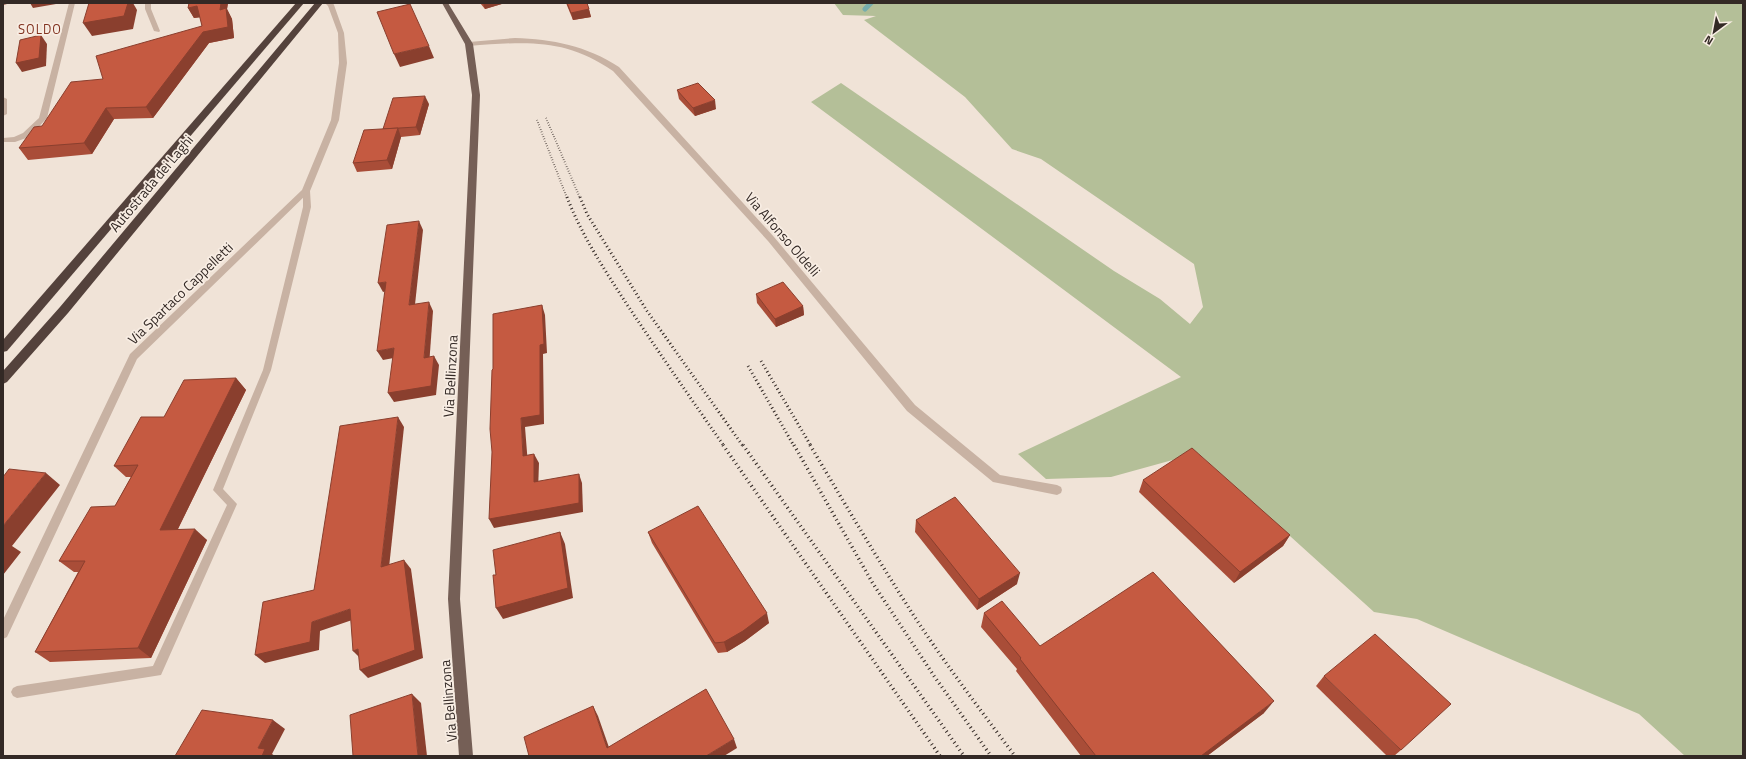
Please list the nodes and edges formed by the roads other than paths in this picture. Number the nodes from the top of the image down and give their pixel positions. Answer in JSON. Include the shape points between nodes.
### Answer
{"nodes":[{"id":1,"x":72,"y":3,"type":"edge"},
{"id":2,"x":148,"y":3,"type":"edge"},
{"id":3,"x":300,"y":3,"type":"edge"},
{"id":4,"x":319,"y":3,"type":"edge"},
{"id":5,"x":328,"y":3,"type":"edge"},
{"id":6,"x":445,"y":3,"type":"edge"},
{"id":7,"x":157,"y":31,"type":"dead end"},
{"id":8,"x":469,"y":44,"type":"junction"},
{"id":9,"x":3,"y":99,"type":"edge"},
{"id":10,"x":3,"y":114,"type":"edge"},
{"id":11,"x":7,"y":140,"type":"edge"},
{"id":12,"x":3,"y":148,"type":"edge"},
{"id":13,"x":306,"y":191,"type":"junction"},
{"id":14,"x":3,"y":348,"type":"edge"},
{"id":15,"x":3,"y":379,"type":"edge"},
{"id":16,"x":1057,"y":490,"type":"dead end"},
{"id":17,"x":3,"y":633,"type":"edge"},
{"id":18,"x":17,"y":692,"type":"dead end"},
{"id":19,"x":466,"y":756,"type":"edge"}],
"edges":[{"from":1,"to":11,"type":"street","via":[[43,118],[32,131],[22,137]]},
{"from":2,"to":7,"type":"street"},
{"from":3,"to":14,"type":"highway","name":"Autostrada dei Laghi"},
{"from":4,"to":15,"type":"highway","name":"Autostrada dei Laghi","via":[[64,310]]},
{"from":5,"to":13,"type":"street","name":"Via Spartaco Cappelletti","via":[[341,33],[343,63],[335,120]]},
{"from":6,"to":8,"type":"main road","name":"Via Bellinzona"},
{"from":8,"to":16,"type":"street","name":"Via Alfonso Oldelli","via":[[520,40],[563,45],[603,59],[616,69],[771,240],[911,408],[997,479]]},
{"from":8,"to":19,"type":"main road","name":"Via Bellinzona","via":[[476,95],[454,599]]},
{"from":9,"to":10,"type":"street"},
{"from":11,"to":12,"type":"street"},
{"from":13,"to":17,"type":"street","name":"Via Spartaco Cappelletti","via":[[134,357]]},
{"from":13,"to":18,"type":"lane","via":[[307,207],[267,370],[218,490],[232,504],[157,671]]}]}
